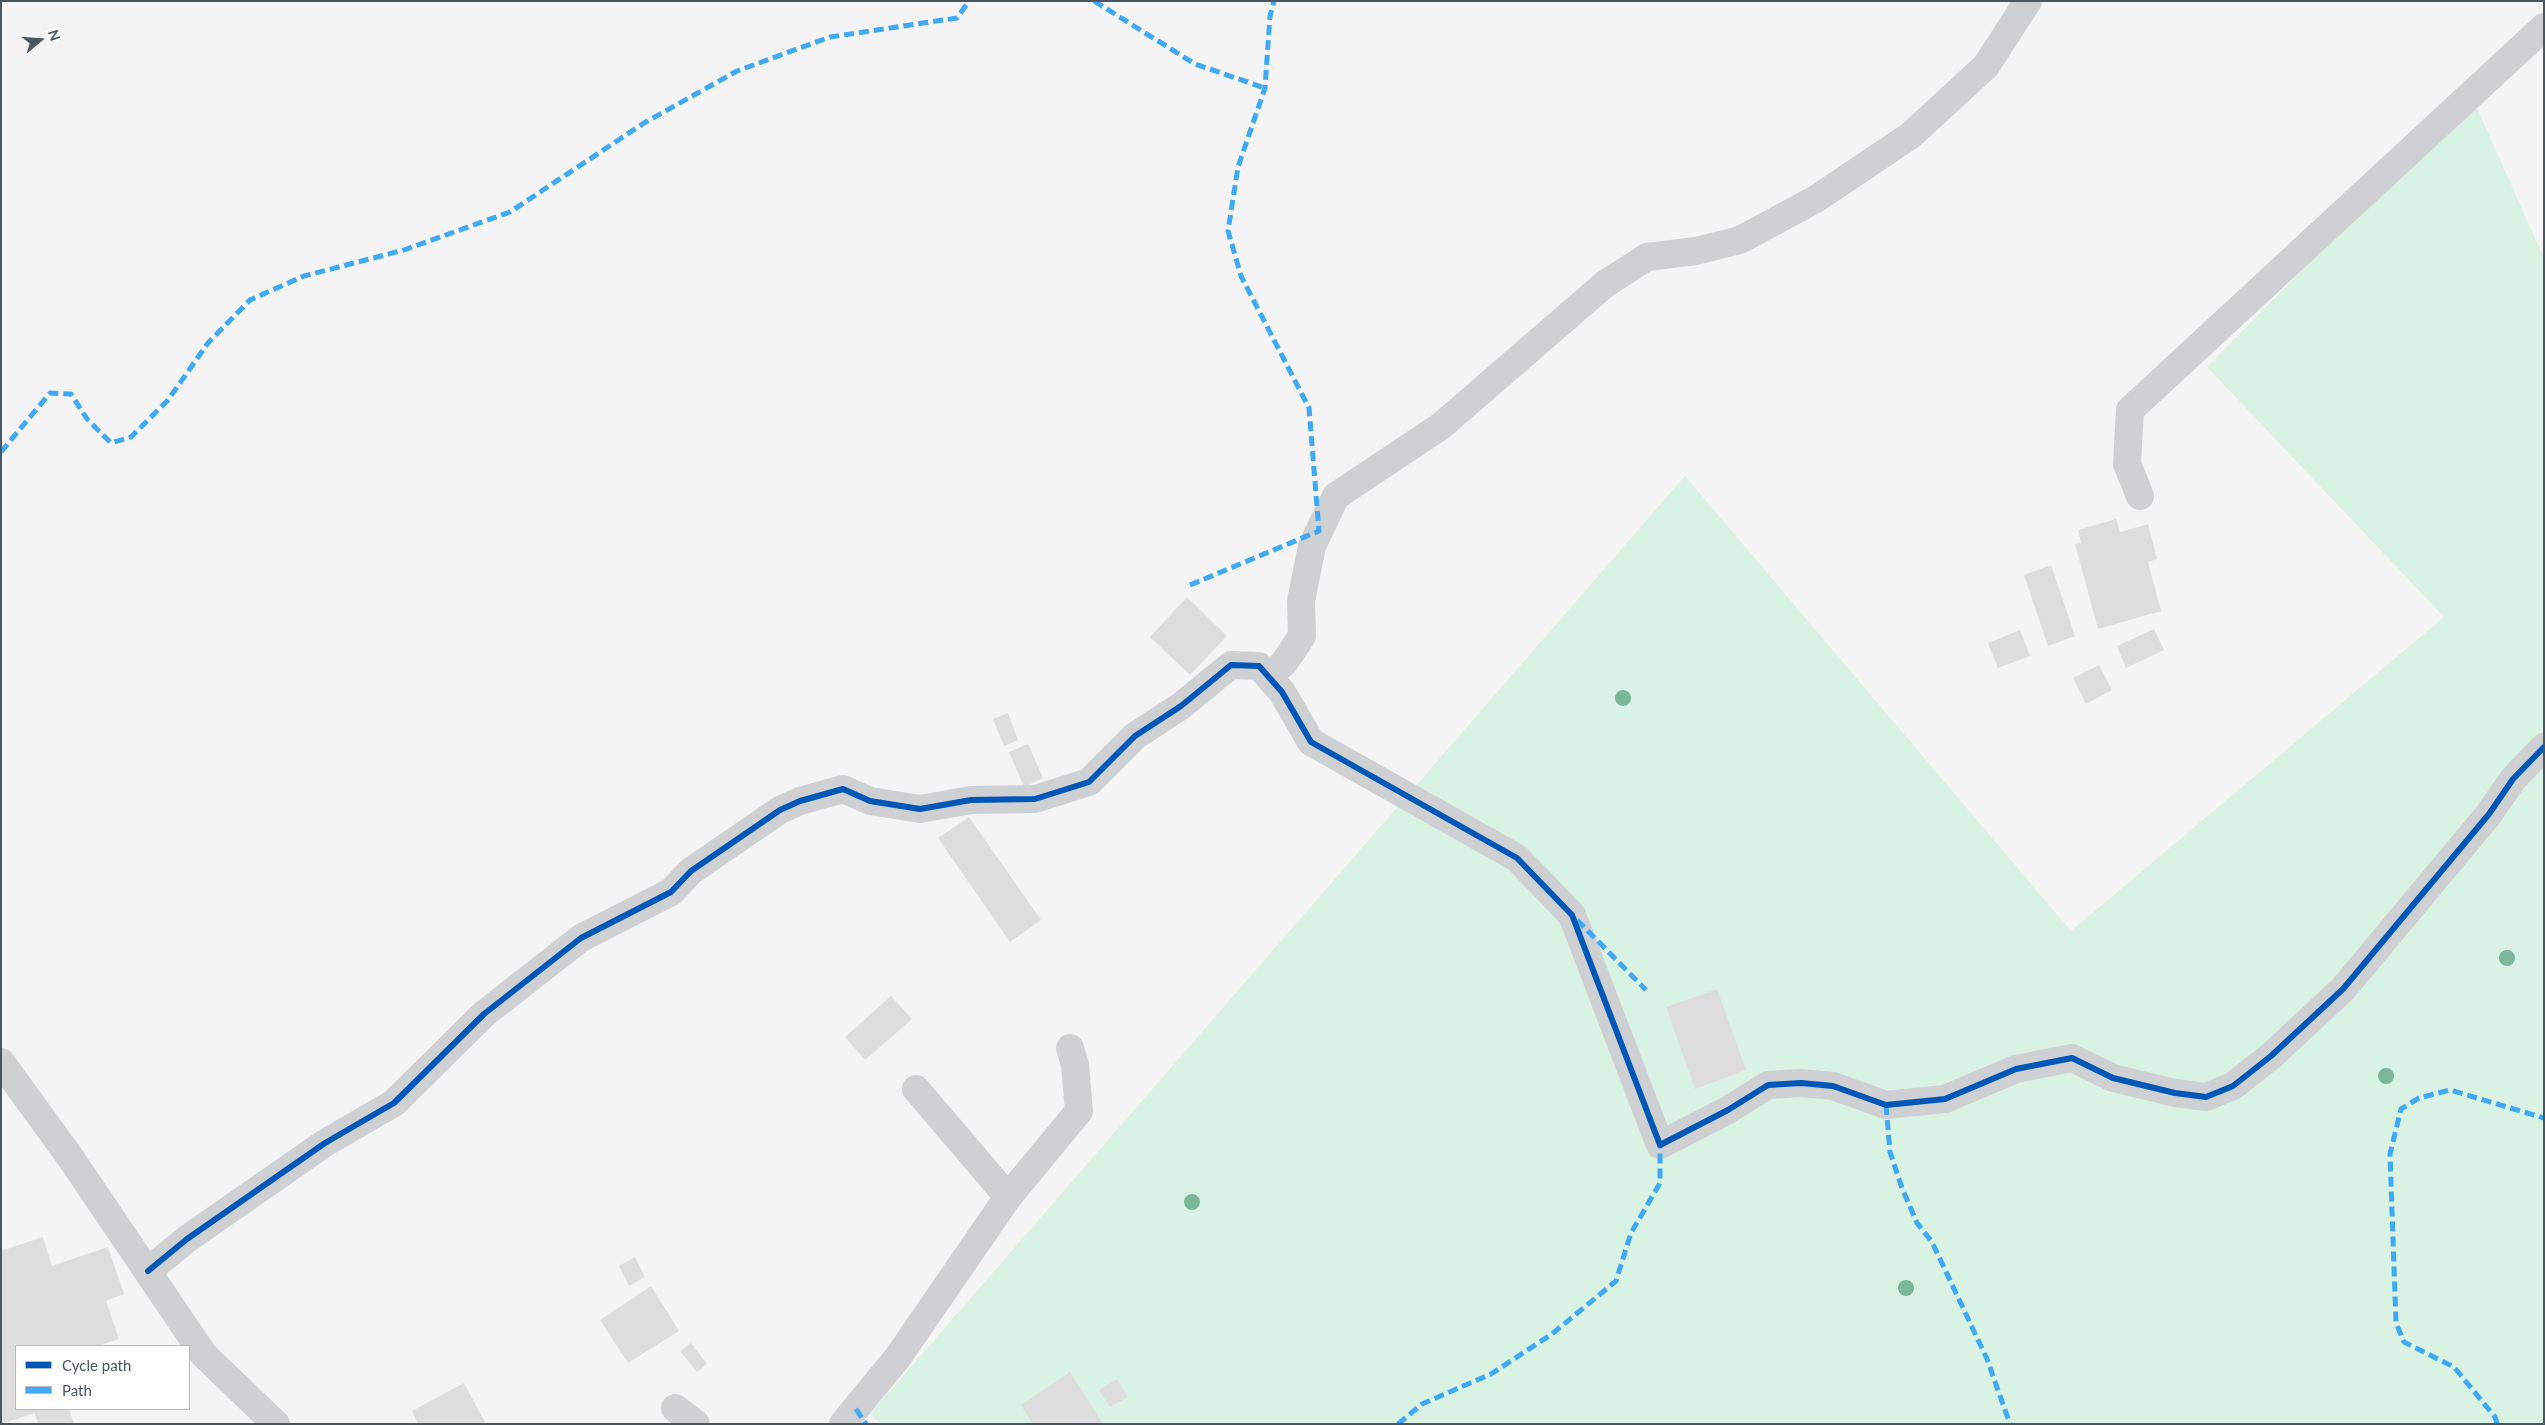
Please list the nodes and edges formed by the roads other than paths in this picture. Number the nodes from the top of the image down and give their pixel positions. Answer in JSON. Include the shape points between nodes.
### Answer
{"nodes":[{"id":1,"x":2028,"y":1,"type":"edge"},
{"id":2,"x":2544,"y":27,"type":"edge"},
{"id":3,"x":2140,"y":496,"type":"dead end"},
{"id":4,"x":1268,"y":676,"type":"junction"},
{"id":5,"x":2544,"y":747,"type":"edge"},
{"id":6,"x":1070,"y":1048,"type":"dead end"},
{"id":7,"x":1,"y":1062,"type":"edge"},
{"id":8,"x":916,"y":1089,"type":"dead end"},
{"id":9,"x":1008,"y":1197,"type":"junction"},
{"id":10,"x":148,"y":1271,"type":"junction"},
{"id":11,"x":276,"y":1424,"type":"edge"},
{"id":12,"x":843,"y":1424,"type":"edge"}],
"edges":[{"from":1,"to":4,"type":"street","via":[[1986,66],[1911,135],[1816,199],[1740,240],[1696,252],[1647,257],[1605,284],[1441,426],[1336,496],[1312,546],[1301,600],[1302,636],[1284,663]]},
{"from":2,"to":3,"type":"street","via":[[2130,410],[2127,464]]},
{"from":4,"to":5,"type":"street","via":[[1282,692],[1311,742],[1518,858],[1572,914],[1660,1145],[1768,1085],[1801,1083],[1833,1086],[1886,1105],[1945,1099],[2016,1069],[2072,1058],[2113,1078],[2175,1093],[2206,1097],[2233,1086],[2271,1056],[2343,989],[2489,814],[2513,779]]},
{"from":4,"to":10,"type":"street","via":[[1260,666],[1231,665],[1181,706],[1135,736],[1089,782],[1035,799],[971,800],[920,809],[870,801],[843,789],[780,810],[691,871],[671,892],[581,938],[484,1014],[394,1103],[325,1143],[187,1239]]},
{"from":6,"to":9,"type":"street","via":[[1075,1065],[1079,1111]]},
{"from":7,"to":10,"type":"street"},
{"from":8,"to":9,"type":"street"},
{"from":9,"to":12,"type":"street","via":[[898,1357]]},
{"from":10,"to":11,"type":"street","via":[[204,1355]]}]}
